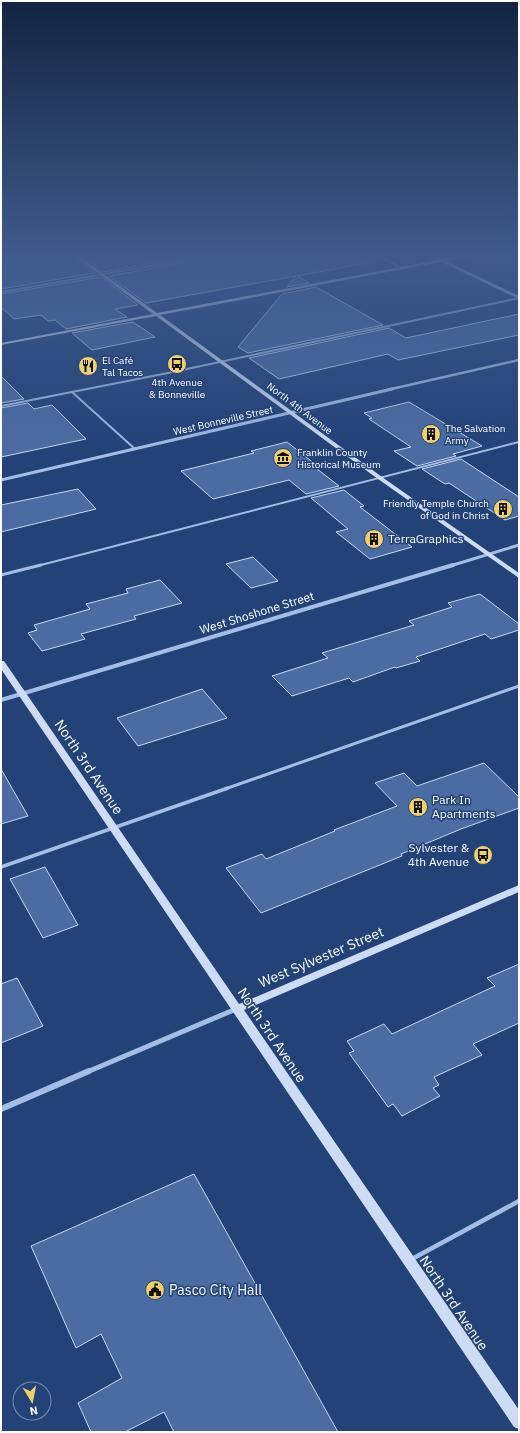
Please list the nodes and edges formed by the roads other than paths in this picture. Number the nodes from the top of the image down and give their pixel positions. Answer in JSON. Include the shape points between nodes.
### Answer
{"nodes":[{"id":1,"x":137,"y":319,"type":"edge"},
{"id":2,"x":163,"y":319,"type":"edge"},
{"id":3,"x":420,"y":319,"type":"edge"},
{"id":4,"x":1,"y":344,"type":"edge"},
{"id":5,"x":519,"y":360,"type":"edge"},
{"id":6,"x":221,"y":361,"type":"junction"},
{"id":7,"x":72,"y":392,"type":"junction"},
{"id":8,"x":1,"y":406,"type":"edge"},
{"id":9,"x":291,"y":413,"type":"junction"},
{"id":10,"x":519,"y":442,"type":"edge"},
{"id":11,"x":135,"y":449,"type":"junction"},
{"id":12,"x":380,"y":478,"type":"junction"},
{"id":13,"x":1,"y":480,"type":"edge"},
{"id":14,"x":519,"y":545,"type":"edge"},
{"id":15,"x":489,"y":554,"type":"junction"},
{"id":16,"x":1,"y":575,"type":"edge"},
{"id":17,"x":519,"y":576,"type":"edge"},
{"id":18,"x":1,"y":663,"type":"edge"},
{"id":19,"x":519,"y":686,"type":"edge"},
{"id":20,"x":22,"y":694,"type":"junction"},
{"id":21,"x":1,"y":700,"type":"edge"},
{"id":22,"x":113,"y":828,"type":"junction"},
{"id":23,"x":1,"y":867,"type":"edge"},
{"id":24,"x":519,"y":888,"type":"edge"},
{"id":25,"x":237,"y":1009,"type":"junction"},
{"id":26,"x":1,"y":1110,"type":"edge"},
{"id":27,"x":519,"y":1201,"type":"edge"},
{"id":28,"x":409,"y":1260,"type":"junction"},
{"id":29,"x":519,"y":1422,"type":"edge"}],
"edges":[{"from":1,"to":4,"type":"street"},
{"from":2,"to":6,"type":"street","name":"North 4th Avenue"},
{"from":3,"to":6,"type":"lane"},
{"from":5,"to":9,"type":"street","name":"West Bonneville Street"},
{"from":6,"to":7,"type":"lane"},
{"from":6,"to":9,"type":"street","name":"North 4th Avenue"},
{"from":7,"to":8,"type":"lane"},
{"from":7,"to":11,"type":"lane"},
{"from":9,"to":11,"type":"street","name":"West Bonneville Street"},
{"from":9,"to":12,"type":"street","name":"North 4th Avenue"},
{"from":10,"to":12,"type":"lane"},
{"from":11,"to":13,"type":"street","name":"West Bonneville Street"},
{"from":12,"to":15,"type":"street","name":"North 4th Avenue"},
{"from":12,"to":16,"type":"lane"},
{"from":14,"to":15,"type":"street","name":"West Shoshone Street"},
{"from":15,"to":17,"type":"street","name":"North 4th Avenue"},
{"from":15,"to":20,"type":"street","name":"West Shoshone Street"},
{"from":18,"to":20,"type":"street","name":"North 3rd Avenue"},
{"from":19,"to":22,"type":"lane"},
{"from":20,"to":21,"type":"street","name":"West Shoshone Street"},
{"from":20,"to":22,"type":"street","name":"North 3rd Avenue"},
{"from":22,"to":23,"type":"lane"},
{"from":22,"to":25,"type":"street","name":"North 3rd Avenue"},
{"from":24,"to":25,"type":"street","name":"West Sylvester Street"},
{"from":25,"to":26,"type":"street","name":"West Sylvester Street"},
{"from":25,"to":28,"type":"street","name":"North 3rd Avenue"},
{"from":27,"to":28,"type":"lane"},
{"from":28,"to":29,"type":"street","name":"North 3rd Avenue"}]}
